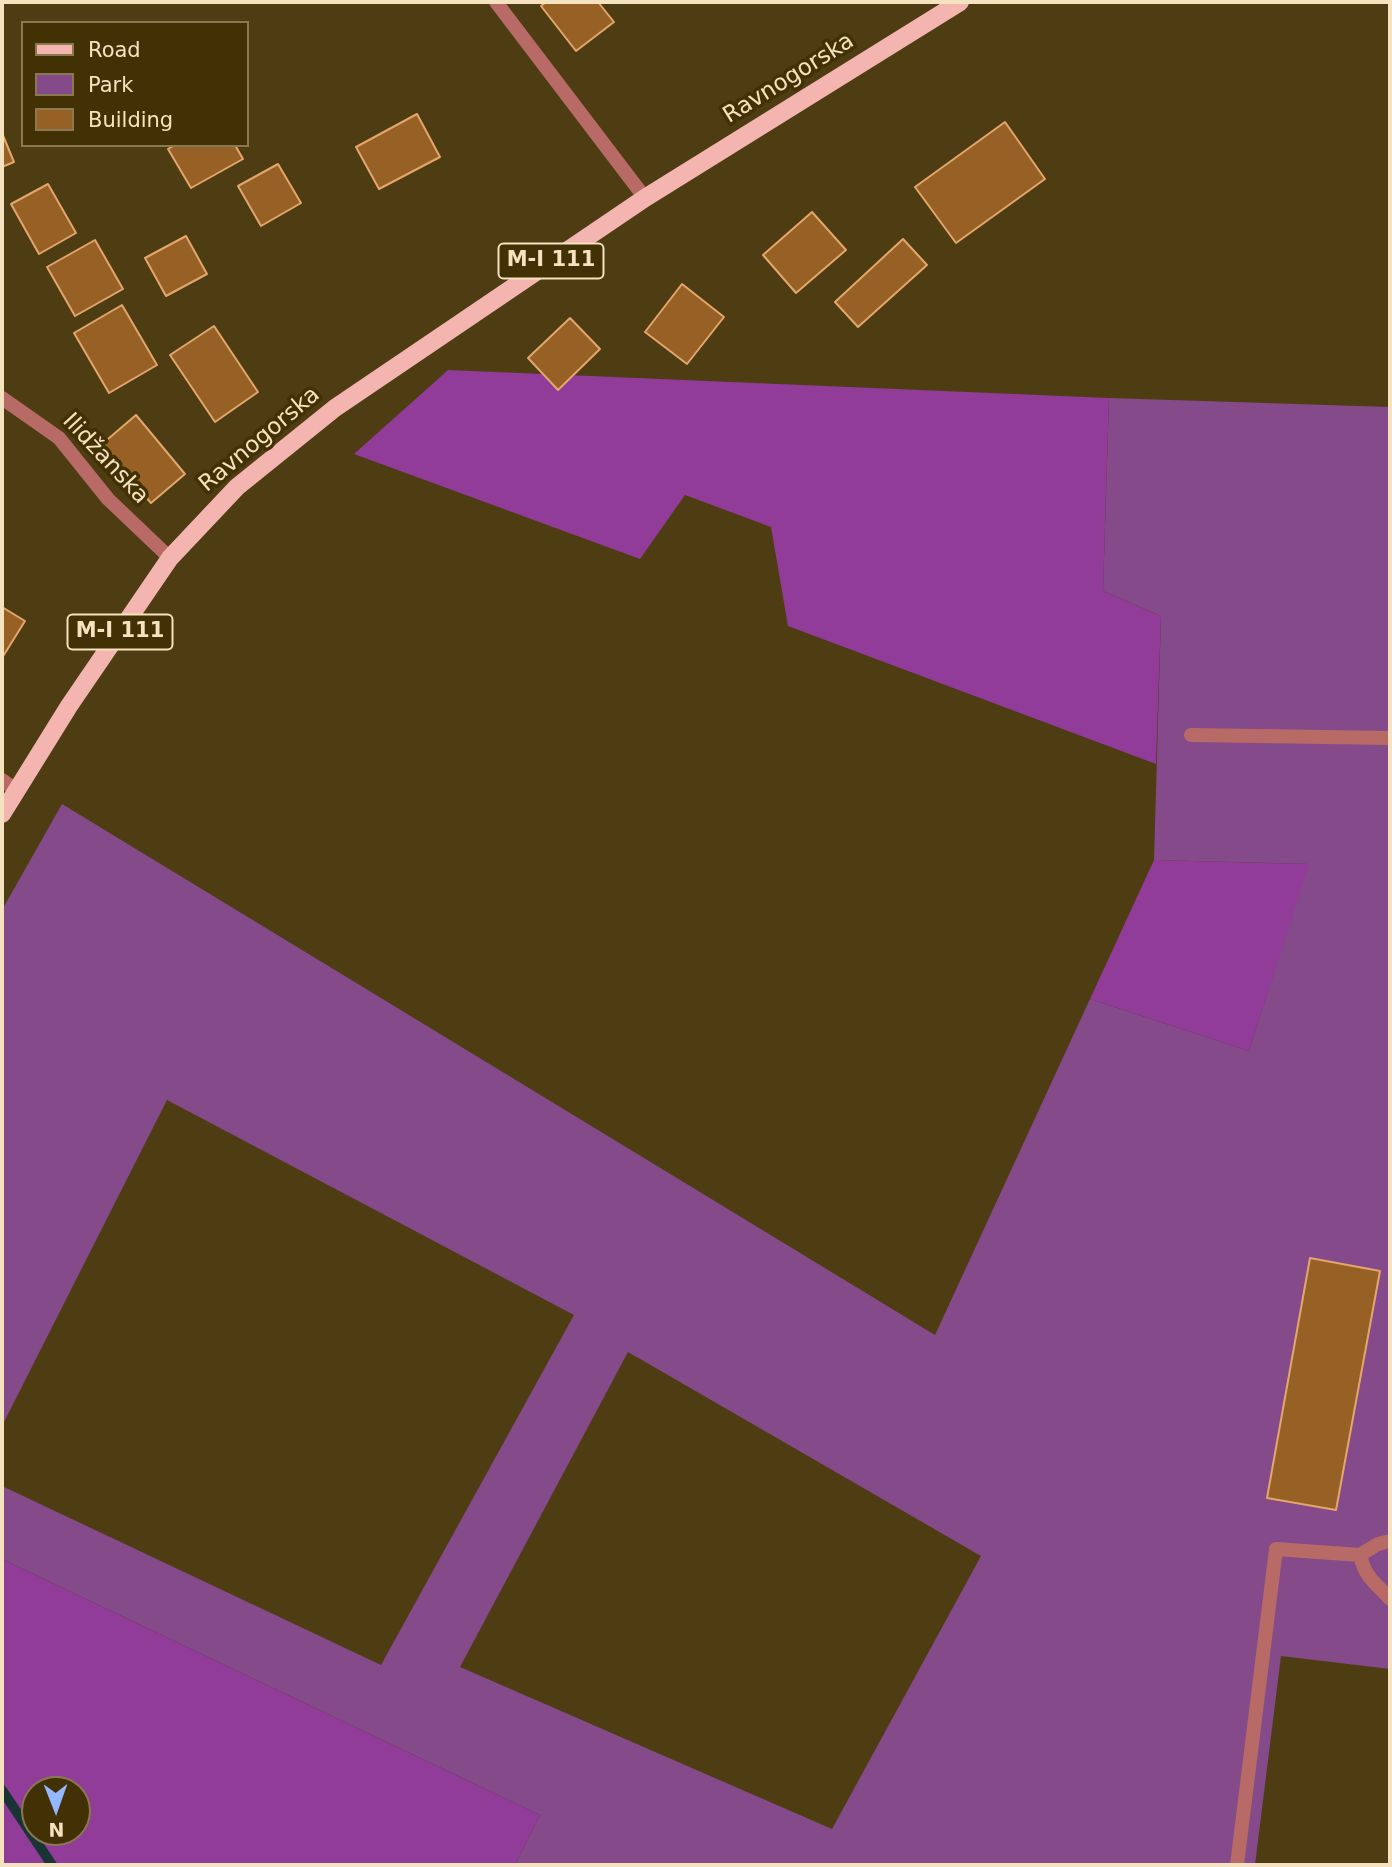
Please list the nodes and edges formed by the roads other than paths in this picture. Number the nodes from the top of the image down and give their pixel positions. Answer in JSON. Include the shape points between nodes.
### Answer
{"nodes":[{"id":1,"x":496,"y":2,"type":"edge"},
{"id":2,"x":960,"y":2,"type":"edge"},
{"id":3,"x":645,"y":198,"type":"junction"},
{"id":4,"x":2,"y":398,"type":"edge"},
{"id":5,"x":170,"y":558,"type":"junction"},
{"id":6,"x":1191,"y":734,"type":"dead end"},
{"id":7,"x":1390,"y":738,"type":"edge"},
{"id":8,"x":9,"y":785,"type":"edge"},
{"id":9,"x":2,"y":814,"type":"edge"},
{"id":10,"x":1390,"y":1541,"type":"edge"},
{"id":11,"x":1360,"y":1555,"type":"junction"},
{"id":12,"x":1390,"y":1600,"type":"edge"},
{"id":13,"x":1237,"y":1865,"type":"edge"}],
"edges":[{"from":1,"to":3,"type":"street"},
{"from":2,"to":3,"type":"main road","name":"Ravnogorska","number":"M-I 111"},
{"from":3,"to":5,"type":"main road","name":"Ravnogorska","number":"M-I 111","via":[[335,408],[237,487]]},
{"from":4,"to":5,"type":"street","name":"Ilidžanska","via":[[59,438],[108,499]]},
{"from":5,"to":8,"type":"main road","name":"Ravnogorska","number":"M-I 111"},
{"from":6,"to":7,"type":"street"},
{"from":8,"to":9,"type":"main road","name":"Ravnogorska","number":"M-I 111"},
{"from":10,"to":11,"type":"street"},
{"from":11,"to":12,"type":"street","via":[[1363,1570]]},
{"from":11,"to":13,"type":"street","via":[[1276,1549]]}]}
